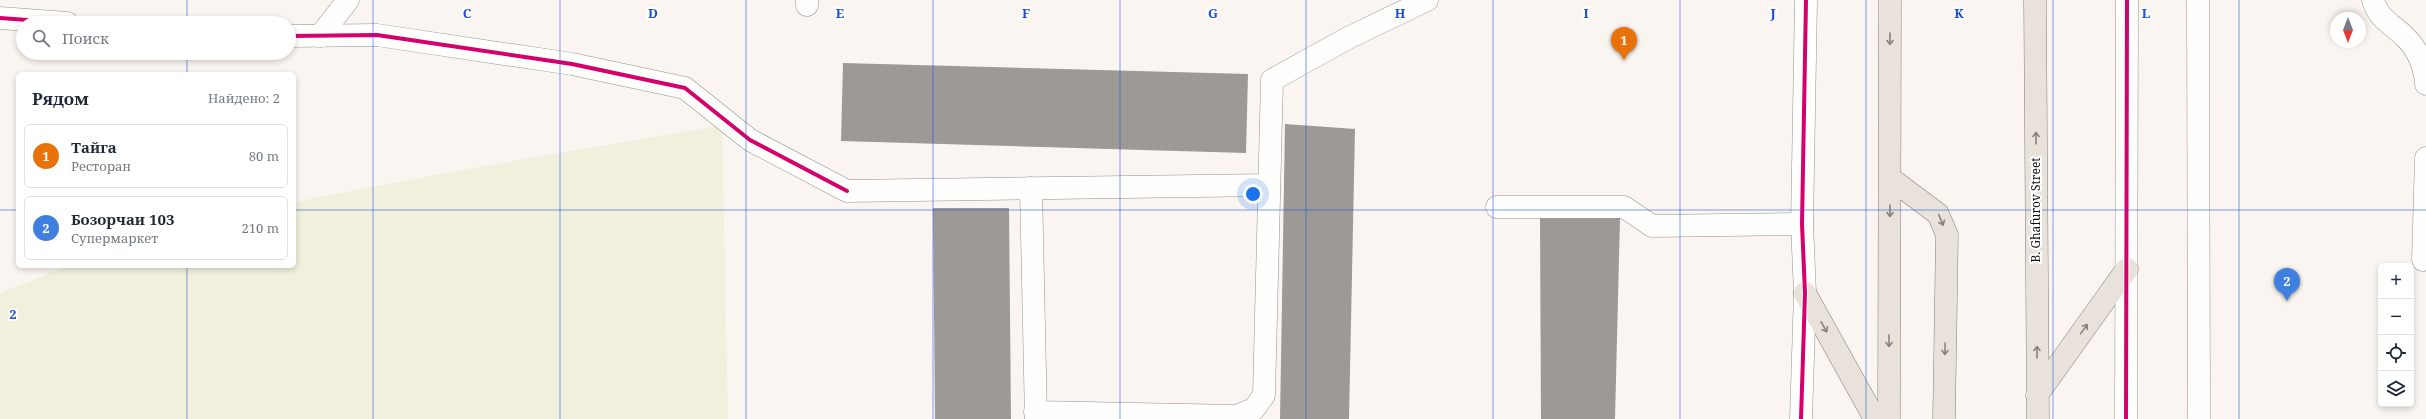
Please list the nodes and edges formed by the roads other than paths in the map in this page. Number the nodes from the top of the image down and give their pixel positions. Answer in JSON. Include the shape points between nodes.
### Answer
{"nodes":[{"id":1,"x":348,"y":0,"type":"edge"},
{"id":2,"x":1427,"y":0,"type":"edge"},
{"id":3,"x":1806,"y":0,"type":"edge"},
{"id":4,"x":1890,"y":0,"type":"edge"},
{"id":5,"x":2036,"y":0,"type":"edge"},
{"id":6,"x":2127,"y":0,"type":"edge"},
{"id":7,"x":2198,"y":0,"type":"edge"},
{"id":8,"x":2373,"y":0,"type":"edge"},
{"id":9,"x":0,"y":18,"type":"edge"},
{"id":10,"x":16,"y":19,"type":"edge"},
{"id":11,"x":296,"y":36,"type":"edge"},
{"id":12,"x":320,"y":36,"type":"junction"},
{"id":13,"x":2426,"y":84,"type":"edge"},
{"id":14,"x":2426,"y":158,"type":"edge"},
{"id":15,"x":1890,"y":178,"type":"junction"},
{"id":16,"x":1269,"y":185,"type":"junction"},
{"id":17,"x":1031,"y":188,"type":"junction"},
{"id":18,"x":1497,"y":207,"type":"dead end"},
{"id":19,"x":1802,"y":224,"type":"junction"},
{"id":20,"x":2423,"y":260,"type":"dead end"},
{"id":21,"x":2127,"y":269,"type":"junction"},
{"id":22,"x":1805,"y":293,"type":"junction"},
{"id":23,"x":2037,"y":395,"type":"junction"},
{"id":24,"x":1036,"y":416,"type":"edge"},
{"id":25,"x":1801,"y":419,"type":"edge"},
{"id":26,"x":1875,"y":419,"type":"edge"},
{"id":27,"x":1888,"y":419,"type":"edge"},
{"id":28,"x":1944,"y":419,"type":"edge"},
{"id":29,"x":2038,"y":419,"type":"edge"},
{"id":30,"x":2126,"y":419,"type":"edge"},
{"id":31,"x":2199,"y":419,"type":"edge"}],
"edges":[{"from":1,"to":12,"type":"street"},
{"from":2,"to":16,"type":"street","via":[[1348,38],[1272,80]]},
{"from":3,"to":19,"type":"street"},
{"from":4,"to":15,"type":"main road","one_way":true},
{"from":23,"to":5,"type":"main road","name":"B. Ghafurov Street","one_way":true},
{"from":6,"to":21,"type":"street"},
{"from":7,"to":31,"type":"street"},
{"from":8,"to":13,"type":"street","via":[[2377,13],[2406,38],[2425,67]]},
{"from":9,"to":10,"type":"street"},
{"from":11,"to":12,"type":"street"},
{"from":12,"to":17,"type":"street","via":[[377,35],[572,64],[685,88],[750,140],[847,191]]},
{"from":14,"to":20,"type":"street"},
{"from":15,"to":27,"type":"main road","one_way":true},
{"from":15,"to":28,"type":"main road","one_way":true,"via":[[1938,214],[1947,235]]},
{"from":16,"to":17,"type":"street"},
{"from":16,"to":24,"type":"street","via":[[1264,395],[1254,409],[1237,416]]},
{"from":17,"to":24,"type":"street"},
{"from":18,"to":19,"type":"street","via":[[1624,207],[1652,226]]},
{"from":19,"to":22,"type":"street"},
{"from":23,"to":21,"type":"main road","one_way":true},
{"from":21,"to":30,"type":"street"},
{"from":22,"to":25,"type":"street"},
{"from":22,"to":26,"type":"main road","one_way":true},
{"from":23,"to":29,"type":"main road","name":"B. Ghafurov Street"}]}
